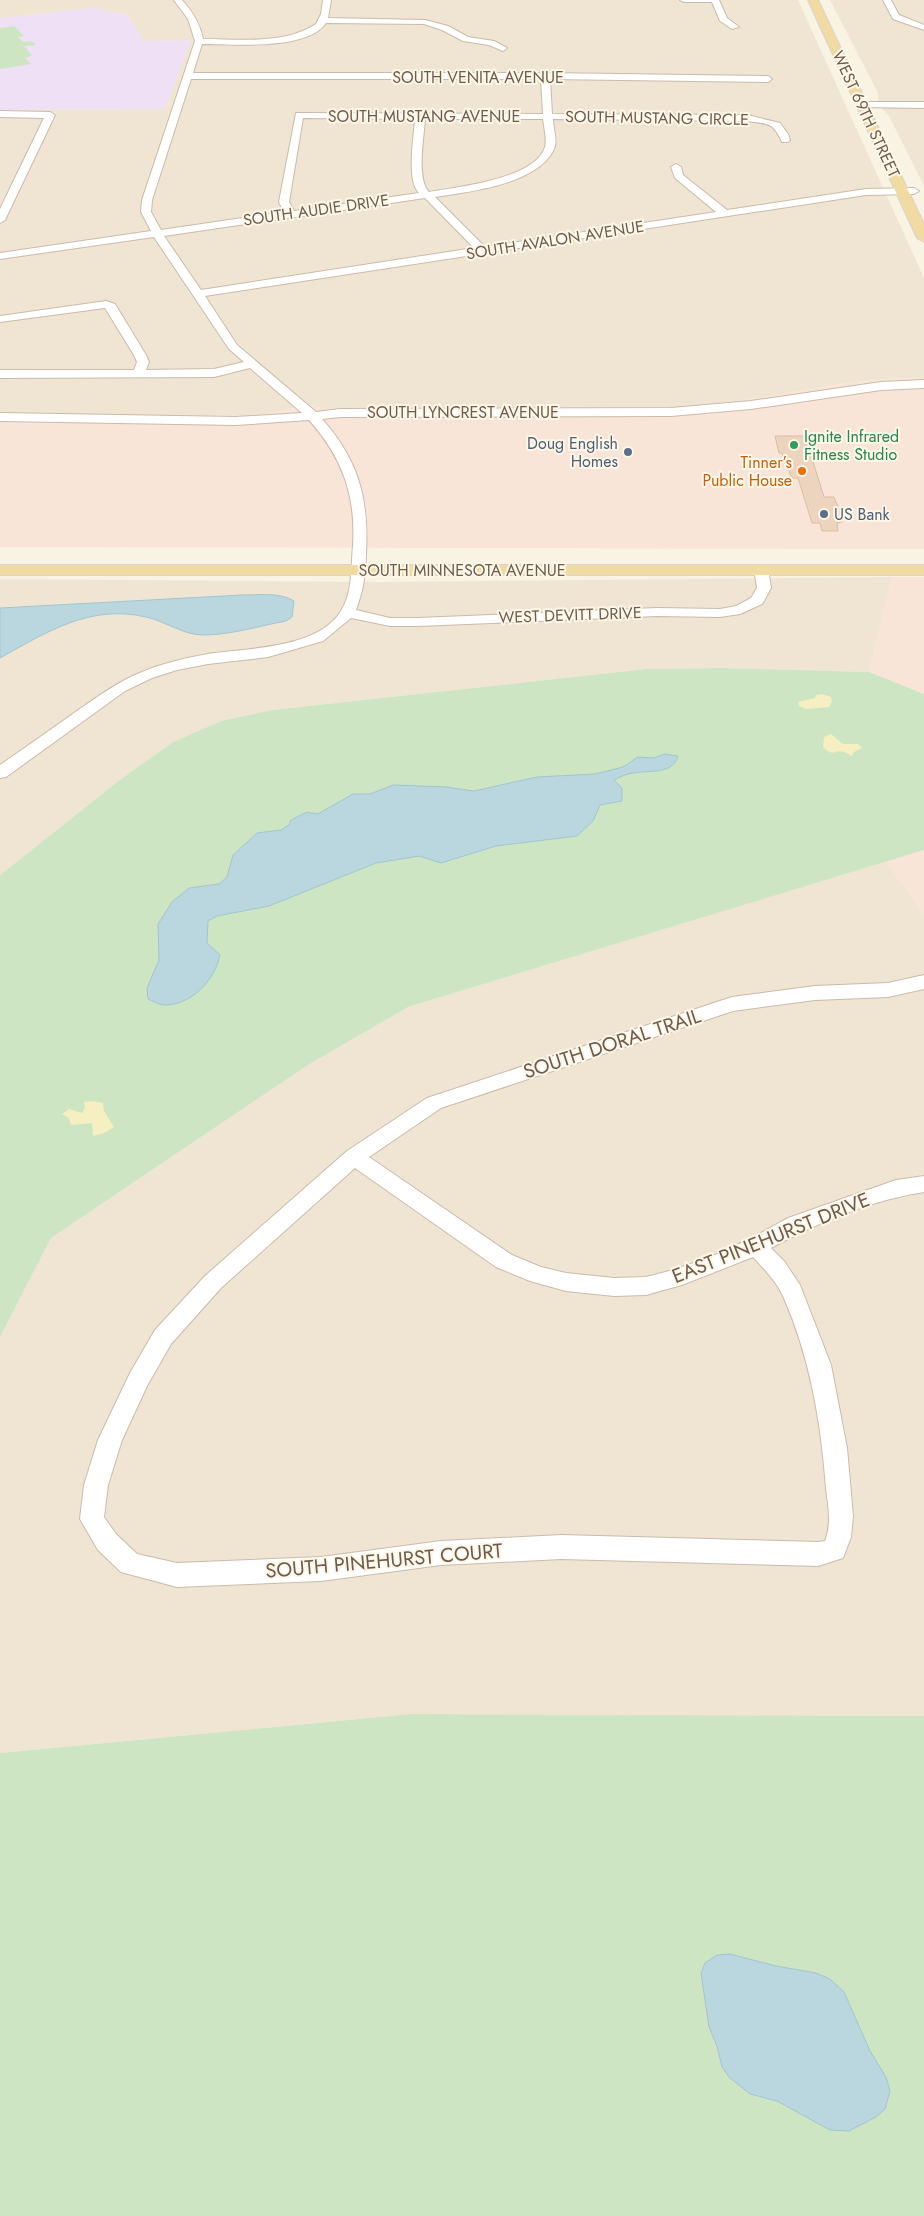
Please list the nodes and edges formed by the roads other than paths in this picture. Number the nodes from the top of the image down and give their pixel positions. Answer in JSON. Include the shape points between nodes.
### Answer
{"nodes":[{"id":1,"x":179,"y":0,"type":"edge"},
{"id":2,"x":184,"y":0,"type":"edge"},
{"id":3,"x":327,"y":0,"type":"edge"},
{"id":4,"x":684,"y":0,"type":"edge"},
{"id":5,"x":715,"y":0,"type":"edge"},
{"id":6,"x":813,"y":0,"type":"edge"},
{"id":7,"x":822,"y":0,"type":"edge"},
{"id":8,"x":887,"y":0,"type":"edge"},
{"id":9,"x":323,"y":20,"type":"junction"},
{"id":10,"x":735,"y":27,"type":"dead end"},
{"id":11,"x":924,"y":29,"type":"edge"},
{"id":12,"x":911,"y":36,"type":"dead end"},
{"id":13,"x":199,"y":41,"type":"junction"},
{"id":14,"x":503,"y":48,"type":"dead end"},
{"id":15,"x":187,"y":76,"type":"junction"},
{"id":16,"x":545,"y":76,"type":"junction"},
{"id":17,"x":768,"y":79,"type":"dead end"},
{"id":18,"x":867,"y":105,"type":"junction"},
{"id":19,"x":924,"y":105,"type":"edge"},
{"id":20,"x":0,"y":114,"type":"edge"},
{"id":21,"x":548,"y":116,"type":"junction"},
{"id":22,"x":420,"y":117,"type":"junction"},
{"id":23,"x":785,"y":140,"type":"dead end"},
{"id":24,"x":676,"y":167,"type":"dead end"},
{"id":25,"x":908,"y":190,"type":"junction"},
{"id":26,"x":427,"y":195,"type":"junction"},
{"id":27,"x":924,"y":212,"type":"edge"},
{"id":28,"x":290,"y":213,"type":"junction"},
{"id":29,"x":725,"y":214,"type":"junction"},
{"id":30,"x":0,"y":220,"type":"edge"},
{"id":31,"x":922,"y":231,"type":"edge"},
{"id":32,"x":157,"y":233,"type":"junction"},
{"id":33,"x":482,"y":251,"type":"junction"},
{"id":34,"x":0,"y":256,"type":"edge"},
{"id":35,"x":197,"y":294,"type":"junction"},
{"id":36,"x":0,"y":319,"type":"edge"},
{"id":37,"x":252,"y":364,"type":"junction"},
{"id":38,"x":0,"y":374,"type":"edge"},
{"id":39,"x":139,"y":374,"type":"junction"},
{"id":40,"x":924,"y":384,"type":"edge"},
{"id":41,"x":312,"y":415,"type":"junction"},
{"id":42,"x":0,"y":417,"type":"edge"},
{"id":43,"x":0,"y":554,"type":"edge"},
{"id":44,"x":924,"y":554,"type":"edge"},
{"id":45,"x":359,"y":562,"type":"junction"},
{"id":46,"x":761,"y":569,"type":"junction"},
{"id":47,"x":0,"y":570,"type":"edge"},
{"id":48,"x":924,"y":570,"type":"edge"},
{"id":49,"x":348,"y":613,"type":"junction"},
{"id":50,"x":0,"y":773,"type":"edge"},
{"id":51,"x":924,"y":982,"type":"edge"},
{"id":52,"x":888,"y":990,"type":"junction"},
{"id":53,"x":924,"y":998,"type":"edge"},
{"id":54,"x":354,"y":1157,"type":"junction"},
{"id":55,"x":924,"y":1184,"type":"edge"},
{"id":56,"x":756,"y":1246,"type":"junction"}],
"edges":[{"from":1,"to":2,"type":"street"},
{"from":1,"to":13,"type":"street","via":[[197,26]]},
{"from":3,"to":9,"type":"street"},
{"from":4,"to":5,"type":"street"},
{"from":5,"to":10,"type":"street","via":[[723,19]]},
{"from":6,"to":18,"type":"main road","name":"WEST 69TH STREET"},
{"from":7,"to":18,"type":"main road","name":"WEST 69TH STREET"},
{"from":8,"to":11,"type":"street","via":[[896,17]]},
{"from":9,"to":13,"type":"street","via":[[318,27],[284,38]]},
{"from":9,"to":14,"type":"street","via":[[425,22],[466,39]]},
{"from":11,"to":12,"type":"street"},
{"from":13,"to":15,"type":"street"},
{"from":15,"to":16,"type":"street","name":"SOUTH VENITA AVENUE"},
{"from":15,"to":32,"type":"street","via":[[146,200],[146,212]]},
{"from":16,"to":17,"type":"street","name":"SOUTH VENITA AVENUE"},
{"from":16,"to":21,"type":"street","name":"SOUTH AUDIE DRIVE"},
{"from":18,"to":19,"type":"street"},
{"from":18,"to":25,"type":"main road","name":"WEST 69TH STREET"},
{"from":20,"to":30,"type":"street","via":[[50,115]]},
{"from":21,"to":22,"type":"street","name":"SOUTH MUSTANG AVENUE"},
{"from":21,"to":23,"type":"street","name":"SOUTH MUSTANG CIRCLE","via":[[747,118],[780,126],[785,132]]},
{"from":21,"to":26,"type":"street","name":"SOUTH AUDIE DRIVE","via":[[550,146],[546,157],[532,167],[496,182]]},
{"from":22,"to":26,"type":"street","via":[[418,182]]},
{"from":22,"to":28,"type":"street","name":"SOUTH MUSTANG AVENUE","via":[[300,116],[284,202]]},
{"from":24,"to":29,"type":"street","via":[[678,176]]},
{"from":25,"to":27,"type":"main road","name":"WEST 69TH STREET"},
{"from":25,"to":29,"type":"street","name":"SOUTH AVALON AVENUE","via":[[866,192]]},
{"from":25,"to":31,"type":"main road","name":"WEST 69TH STREET"},
{"from":26,"to":28,"type":"street","name":"SOUTH AUDIE DRIVE"},
{"from":26,"to":33,"type":"street"},
{"from":28,"to":32,"type":"street","name":"SOUTH AUDIE DRIVE"},
{"from":29,"to":33,"type":"street","name":"SOUTH AVALON AVENUE"},
{"from":32,"to":34,"type":"street","name":"SOUTH AUDIE DRIVE"},
{"from":32,"to":35,"type":"street"},
{"from":33,"to":35,"type":"street","name":"SOUTH AVALON AVENUE"},
{"from":35,"to":37,"type":"street","via":[[233,347]]},
{"from":36,"to":39,"type":"street","via":[[106,304],[111,306],[140,355],[143,362]]},
{"from":37,"to":39,"type":"street","via":[[214,373]]},
{"from":37,"to":41,"type":"street"},
{"from":38,"to":39,"type":"street"},
{"from":40,"to":41,"type":"street","name":"SOUTH LYNCREST AVENUE","via":[[881,386],[751,405],[670,412]]},
{"from":41,"to":42,"type":"street","name":"SOUTH LYNCREST AVENUE","via":[[236,421]]},
{"from":41,"to":45,"type":"street","via":[[331,438],[347,466],[358,498]]},
{"from":43,"to":45,"type":"main road","name":"SOUTH MINNESOTA AVENUE"},
{"from":44,"to":45,"type":"main road","name":"SOUTH MINNESOTA AVENUE"},
{"from":45,"to":46,"type":"main road","name":"SOUTH MINNESOTA AVENUE"},
{"from":45,"to":47,"type":"main road","name":"SOUTH MINNESOTA AVENUE"},
{"from":45,"to":49,"type":"street","via":[[357,589]]},
{"from":46,"to":48,"type":"main road","name":"SOUTH MINNESOTA AVENUE"},
{"from":46,"to":49,"type":"street","name":"WEST DEVITT DRIVE","via":[[764,588],[757,601],[740,610],[720,613],[657,612],[390,622]]},
{"from":49,"to":50,"type":"street","via":[[318,638],[268,652],[173,666],[147,675],[120,688]]},
{"from":51,"to":52,"type":"street","name":"SOUTH DORAL TRAIL"},
{"from":52,"to":53,"type":"street","name":"SOUTH DORAL TRAIL"},
{"from":52,"to":54,"type":"street","name":"SOUTH DORAL TRAIL","via":[[815,993],[732,1004],[434,1103]]},
{"from":54,"to":56,"type":"street","name":"EAST PINEHURST DRIVE","via":[[504,1261],[566,1282],[614,1287],[646,1286],[708,1267]]},
{"from":54,"to":56,"type":"street","name":"SOUTH PINEHURST COURT","via":[[213,1282],[163,1337],[138,1380],[110,1440],[96,1486],[92,1519],[107,1542],[130,1564],[177,1575],[321,1569],[441,1553],[551,1548],[818,1554],[834,1550],[841,1516],[835,1448],[820,1365],[792,1290]]},
{"from":55,"to":56,"type":"street","name":"EAST PINEHURST DRIVE","via":[[896,1188],[796,1224]]}]}
